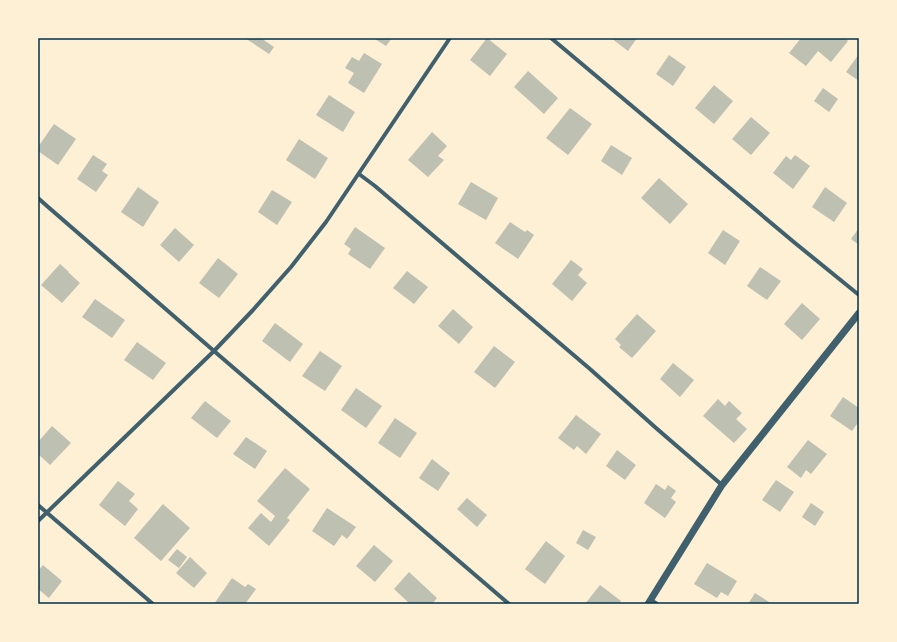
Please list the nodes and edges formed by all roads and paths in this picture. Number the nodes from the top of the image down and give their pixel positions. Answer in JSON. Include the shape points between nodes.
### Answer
{"nodes":[{"id":1,"x":450,"y":38,"type":"edge"},
{"id":2,"x":551,"y":38,"type":"edge"},
{"id":3,"x":359,"y":174,"type":"junction"},
{"id":4,"x":38,"y":198,"type":"edge"},
{"id":5,"x":859,"y":295,"type":"edge"},
{"id":6,"x":859,"y":313,"type":"edge"},
{"id":7,"x":214,"y":351,"type":"junction"},
{"id":8,"x":722,"y":485,"type":"junction"},
{"id":9,"x":38,"y":505,"type":"edge"},
{"id":10,"x":47,"y":512,"type":"junction"},
{"id":11,"x":38,"y":521,"type":"edge"},
{"id":12,"x":652,"y":603,"type":"edge"},
{"id":13,"x":153,"y":604,"type":"edge"},
{"id":14,"x":509,"y":604,"type":"edge"}],
"edges":[{"from":1,"to":3,"type":"street"},
{"from":2,"to":5,"type":"street"},
{"from":3,"to":7,"type":"street","via":[[291,267]]},
{"from":3,"to":8,"type":"street","via":[[590,369]]},
{"from":4,"to":7,"type":"street"},
{"from":6,"to":8,"type":"street"},
{"from":7,"to":10,"type":"street"},
{"from":7,"to":14,"type":"street"},
{"from":8,"to":12,"type":"street"},
{"from":9,"to":10,"type":"street"},
{"from":10,"to":11,"type":"street"},
{"from":10,"to":13,"type":"street"}]}
